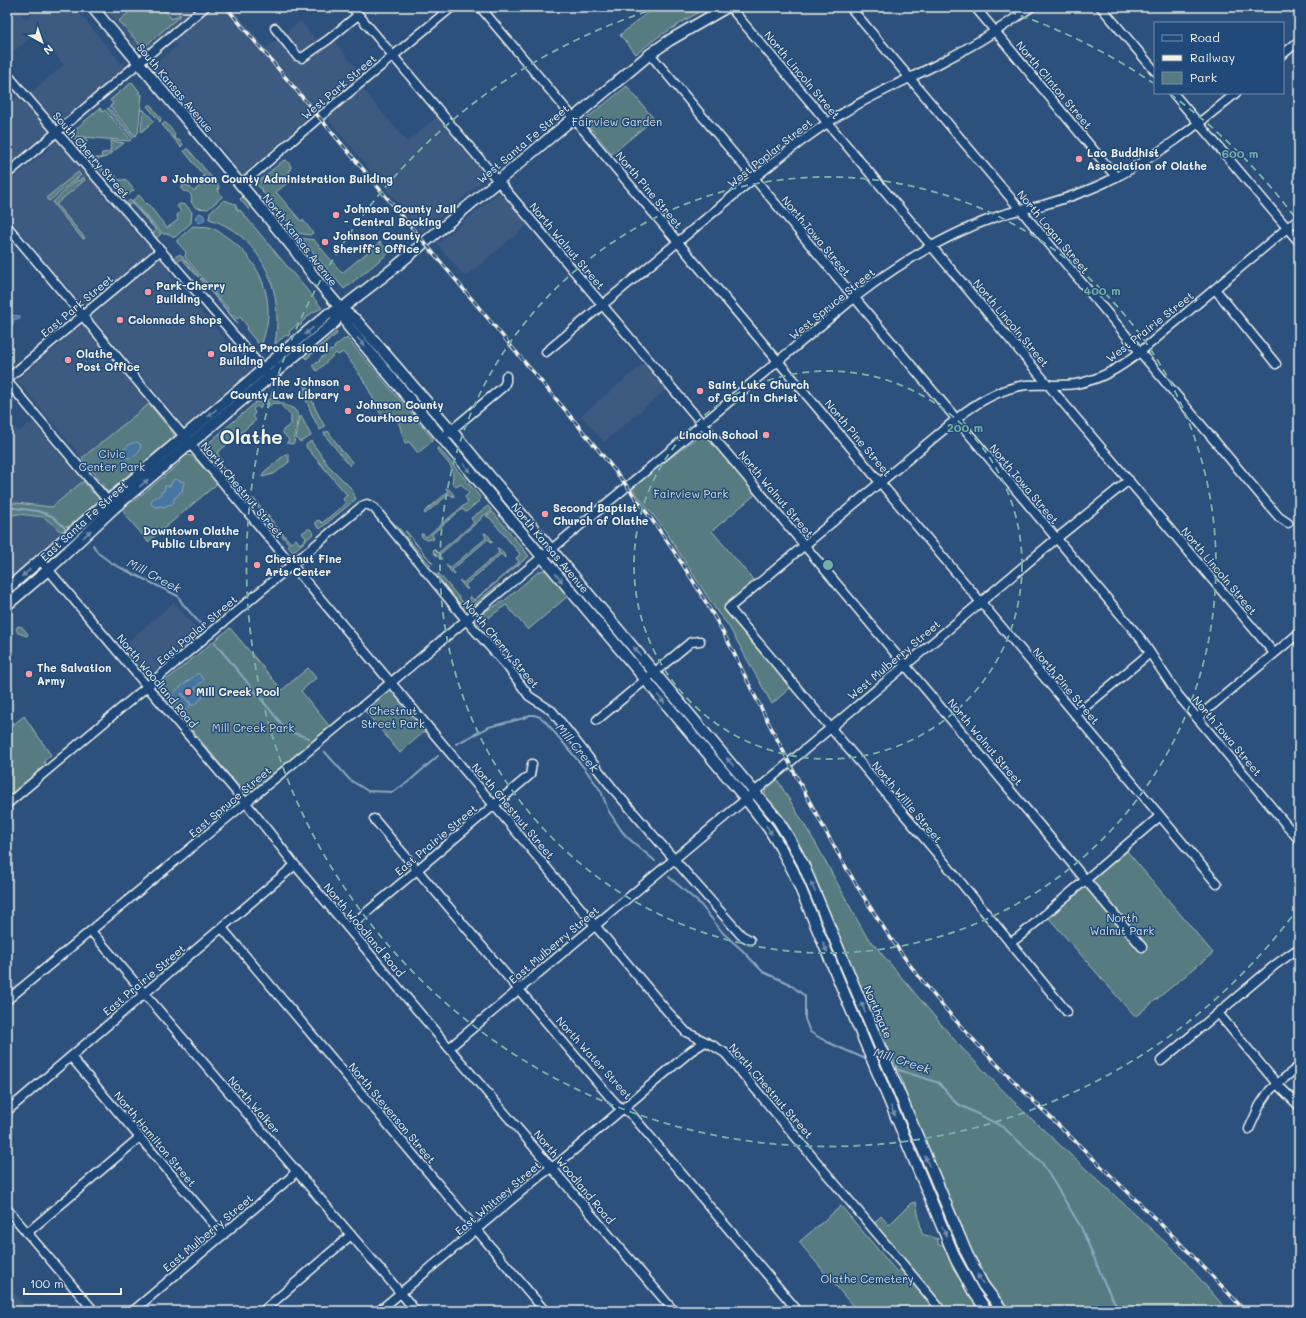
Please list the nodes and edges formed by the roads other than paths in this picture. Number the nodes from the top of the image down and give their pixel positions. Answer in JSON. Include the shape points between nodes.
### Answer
{"nodes":[{"id":1,"x":92,"y":7,"type":"edge"},
{"id":2,"x":205,"y":7,"type":"edge"},
{"id":3,"x":352,"y":7,"type":"edge"},
{"id":4,"x":452,"y":7,"type":"edge"},
{"id":5,"x":480,"y":7,"type":"edge"},
{"id":6,"x":728,"y":7,"type":"edge"},
{"id":7,"x":850,"y":7,"type":"edge"},
{"id":8,"x":975,"y":7,"type":"edge"},
{"id":9,"x":1031,"y":7,"type":"edge"},
{"id":10,"x":1101,"y":7,"type":"edge"},
{"id":11,"x":358,"y":15,"type":"junction"},
{"id":12,"x":275,"y":28,"type":"dead end"},
{"id":13,"x":996,"y":31,"type":"junction"},
{"id":14,"x":1299,"y":40,"type":"edge"},
{"id":15,"x":1284,"y":53,"type":"edge"},
{"id":16,"x":650,"y":54,"type":"junction"},
{"id":17,"x":393,"y":56,"type":"junction"},
{"id":18,"x":139,"y":63,"type":"junction"},
{"id":19,"x":1154,"y":70,"type":"edge"},
{"id":20,"x":7,"y":74,"type":"edge"},
{"id":21,"x":909,"y":78,"type":"junction"},
{"id":22,"x":1174,"y":94,"type":"edge"},
{"id":23,"x":1235,"y":94,"type":"edge"},
{"id":24,"x":573,"y":117,"type":"junction"},
{"id":25,"x":828,"y":123,"type":"junction"},
{"id":26,"x":1199,"y":123,"type":"junction"},
{"id":27,"x":56,"y":133,"type":"junction"},
{"id":28,"x":7,"y":174,"type":"edge"},
{"id":29,"x":1116,"y":177,"type":"junction"},
{"id":30,"x":754,"y":178,"type":"junction"},
{"id":31,"x":498,"y":181,"type":"junction"},
{"id":32,"x":241,"y":185,"type":"junction"},
{"id":33,"x":1020,"y":210,"type":"junction"},
{"id":34,"x":1299,"y":218,"type":"edge"},
{"id":35,"x":7,"y":226,"type":"edge"},
{"id":36,"x":1287,"y":228,"type":"junction"},
{"id":37,"x":678,"y":242,"type":"junction"},
{"id":38,"x":1299,"y":242,"type":"edge"},
{"id":39,"x":932,"y":246,"type":"junction"},
{"id":40,"x":160,"y":250,"type":"junction"},
{"id":41,"x":1215,"y":289,"type":"junction"},
{"id":42,"x":854,"y":298,"type":"junction"},
{"id":43,"x":602,"y":305,"type":"junction"},
{"id":44,"x":341,"y":309,"type":"junction"},
{"id":45,"x":82,"y":316,"type":"junction"},
{"id":46,"x":546,"y":352,"type":"dead end"},
{"id":47,"x":1140,"y":352,"type":"junction"},
{"id":48,"x":779,"y":361,"type":"junction"},
{"id":49,"x":1276,"y":364,"type":"dead end"},
{"id":50,"x":266,"y":373,"type":"junction"},
{"id":51,"x":506,"y":376,"type":"dead end"},
{"id":52,"x":7,"y":380,"type":"edge"},
{"id":53,"x":1048,"y":385,"type":"junction"},
{"id":54,"x":956,"y":419,"type":"junction"},
{"id":55,"x":703,"y":424,"type":"junction"},
{"id":56,"x":451,"y":430,"type":"junction"},
{"id":57,"x":442,"y":438,"type":"junction"},
{"id":58,"x":187,"y":441,"type":"junction"},
{"id":59,"x":1129,"y":480,"type":"junction"},
{"id":60,"x":880,"y":482,"type":"junction"},
{"id":61,"x":365,"y":504,"type":"joint"},
{"id":62,"x":111,"y":505,"type":"junction"},
{"id":63,"x":1288,"y":523,"type":"dead end"},
{"id":64,"x":1056,"y":539,"type":"junction"},
{"id":65,"x":804,"y":545,"type":"junction"},
{"id":66,"x":551,"y":549,"type":"junction"},
{"id":67,"x":541,"y":557,"type":"junction"},
{"id":68,"x":41,"y":561,"type":"junction"},
{"id":69,"x":292,"y":565,"type":"junction"},
{"id":70,"x":48,"y":570,"type":"junction"},
{"id":71,"x":7,"y":589,"type":"edge"},
{"id":72,"x":981,"y":602,"type":"junction"},
{"id":73,"x":7,"y":605,"type":"edge"},
{"id":74,"x":729,"y":608,"type":"joint"},
{"id":75,"x":466,"y":620,"type":"junction"},
{"id":76,"x":1299,"y":632,"type":"edge"},
{"id":77,"x":700,"y":641,"type":"dead end"},
{"id":78,"x":1150,"y":653,"type":"junction"},
{"id":79,"x":1274,"y":653,"type":"junction"},
{"id":80,"x":905,"y":665,"type":"junction"},
{"id":81,"x":654,"y":672,"type":"junction"},
{"id":82,"x":645,"y":680,"type":"junction"},
{"id":83,"x":391,"y":683,"type":"junction"},
{"id":84,"x":148,"y":687,"type":"junction"},
{"id":85,"x":1075,"y":714,"type":"junction"},
{"id":86,"x":1197,"y":718,"type":"junction"},
{"id":87,"x":597,"y":720,"type":"dead end"},
{"id":88,"x":830,"y":728,"type":"junction"},
{"id":89,"x":532,"y":764,"type":"dead end"},
{"id":90,"x":755,"y":791,"type":"junction"},
{"id":91,"x":746,"y":799,"type":"junction"},
{"id":92,"x":246,"y":803,"type":"junction"},
{"id":93,"x":7,"y":804,"type":"edge"},
{"id":94,"x":494,"y":806,"type":"junction"},
{"id":95,"x":1160,"y":816,"type":"junction"},
{"id":96,"x":374,"y":818,"type":"dead end"},
{"id":97,"x":1299,"y":840,"type":"edge"},
{"id":98,"x":674,"y":860,"type":"junction"},
{"id":99,"x":295,"y":865,"type":"junction"},
{"id":100,"x":418,"y":870,"type":"junction"},
{"id":101,"x":1086,"y":880,"type":"junction"},
{"id":102,"x":1217,"y":884,"type":"dead end"},
{"id":103,"x":595,"y":926,"type":"junction"},
{"id":104,"x":222,"y":928,"type":"junction"},
{"id":105,"x":348,"y":928,"type":"junction"},
{"id":106,"x":91,"y":931,"type":"junction"},
{"id":107,"x":750,"y":940,"type":"dead end"},
{"id":108,"x":1010,"y":943,"type":"junction"},
{"id":109,"x":1142,"y":947,"type":"dead end"},
{"id":110,"x":1299,"y":948,"type":"edge"},
{"id":111,"x":519,"y":990,"type":"junction"},
{"id":112,"x":144,"y":994,"type":"junction"},
{"id":113,"x":7,"y":1000,"type":"edge"},
{"id":114,"x":1067,"y":1012,"type":"dead end"},
{"id":115,"x":1218,"y":1013,"type":"junction"},
{"id":116,"x":705,"y":1042,"type":"junction"},
{"id":117,"x":449,"y":1048,"type":"junction"},
{"id":118,"x":71,"y":1057,"type":"junction"},
{"id":119,"x":1161,"y":1061,"type":"dead end"},
{"id":120,"x":1299,"y":1066,"type":"edge"},
{"id":121,"x":1277,"y":1084,"type":"junction"},
{"id":122,"x":1299,"y":1106,"type":"edge"},
{"id":123,"x":623,"y":1109,"type":"junction"},
{"id":124,"x":7,"y":1111,"type":"edge"},
{"id":125,"x":1249,"y":1128,"type":"dead end"},
{"id":126,"x":139,"y":1138,"type":"junction"},
{"id":127,"x":552,"y":1167,"type":"junction"},
{"id":128,"x":296,"y":1171,"type":"junction"},
{"id":129,"x":7,"y":1209,"type":"edge"},
{"id":130,"x":476,"y":1230,"type":"junction"},
{"id":131,"x":27,"y":1233,"type":"junction"},
{"id":132,"x":223,"y":1235,"type":"junction"},
{"id":133,"x":351,"y":1235,"type":"junction"},
{"id":134,"x":401,"y":1293,"type":"junction"},
{"id":135,"x":938,"y":1306,"type":"dead end"},
{"id":136,"x":94,"y":1311,"type":"edge"},
{"id":137,"x":133,"y":1311,"type":"edge"},
{"id":138,"x":262,"y":1311,"type":"edge"},
{"id":139,"x":380,"y":1311,"type":"edge"},
{"id":140,"x":416,"y":1311,"type":"edge"},
{"id":141,"x":545,"y":1311,"type":"edge"},
{"id":142,"x":674,"y":1311,"type":"edge"},
{"id":143,"x":798,"y":1311,"type":"edge"},
{"id":144,"x":987,"y":1311,"type":"edge"},
{"id":145,"x":1003,"y":1311,"type":"edge"}],
"edges":[{"from":1,"to":18,"type":"main road","name":"South Kansas Avenue"},
{"from":2,"to":18,"type":"street"},
{"from":3,"to":11,"type":"street","name":"North Walnut Street"},
{"from":4,"to":17,"type":"street","name":"West Park Street"},
{"from":5,"to":24,"type":"street","name":"North Pine Street"},
{"from":6,"to":16,"type":"main road","name":"West Santa Fe Street"},
{"from":6,"to":25,"type":"street","name":"North Lincoln Street"},
{"from":7,"to":21,"type":"street","name":"North Logan Street"},
{"from":8,"to":13,"type":"street","name":"North Clinton Street"},
{"from":9,"to":13,"type":"street","name":"West Poplar Street"},
{"from":10,"to":19,"type":"street"},
{"from":11,"to":12,"type":"street","via":[[302,58],[297,56]]},
{"from":11,"to":17,"type":"street","name":"North Walnut Street"},
{"from":13,"to":21,"type":"street","name":"West Poplar Street"},
{"from":13,"to":29,"type":"street","name":"North Clinton Street"},
{"from":14,"to":15,"type":"street"},
{"from":16,"to":24,"type":"main road","name":"West Santa Fe Street"},
{"from":16,"to":30,"type":"street","name":"North Iowa Street"},
{"from":17,"to":31,"type":"street","name":"North Walnut Street"},
{"from":17,"to":32,"type":"street","name":"West Park Street"},
{"from":18,"to":27,"type":"street"},
{"from":18,"to":32,"type":"main road","name":"South Kansas Avenue"},
{"from":20,"to":27,"type":"street","name":"South Cherry Street"},
{"from":21,"to":25,"type":"street","name":"West Poplar Street"},
{"from":21,"to":33,"type":"street","name":"North Logan Street"},
{"from":22,"to":26,"type":"street"},
{"from":23,"to":26,"type":"street","name":"West Spruce Street"},
{"from":24,"to":31,"type":"main road","name":"West Santa Fe Street"},
{"from":24,"to":37,"type":"street","name":"North Pine Street"},
{"from":25,"to":30,"type":"street","name":"West Poplar Street"},
{"from":25,"to":39,"type":"street","name":"North Lincoln Street"},
{"from":26,"to":29,"type":"street","name":"West Spruce Street","via":[[1146,161]]},
{"from":26,"to":36,"type":"street"},
{"from":27,"to":28,"type":"street"},
{"from":27,"to":40,"type":"street","name":"South Cherry Street"},
{"from":29,"to":33,"type":"street","name":"West Spruce Street","via":[[1059,200]]},
{"from":30,"to":37,"type":"street","name":"West Poplar Street"},
{"from":30,"to":42,"type":"street","name":"North Iowa Street"},
{"from":31,"to":43,"type":"street","name":"North Walnut Street"},
{"from":31,"to":44,"type":"main road","name":"West Santa Fe Street"},
{"from":32,"to":44,"type":"main road","name":"North Kansas Avenue"},
{"from":33,"to":39,"type":"street","name":"West Spruce Street","via":[[978,223]]},
{"from":33,"to":47,"type":"street","name":"North Logan Street"},
{"from":34,"to":36,"type":"street","name":"West Prairie Street"},
{"from":35,"to":45,"type":"street","name":"North Chestnut Street"},
{"from":36,"to":38,"type":"street"},
{"from":36,"to":41,"type":"street","name":"West Prairie Street"},
{"from":37,"to":43,"type":"street","name":"West Poplar Street"},
{"from":37,"to":48,"type":"street","name":"North Pine Street"},
{"from":39,"to":42,"type":"street","name":"West Spruce Street","via":[[887,273]]},
{"from":39,"to":53,"type":"street","name":"North Lincoln Street"},
{"from":40,"to":45,"type":"street","name":"East Park Street"},
{"from":40,"to":50,"type":"street"},
{"from":41,"to":47,"type":"street","name":"West Prairie Street"},
{"from":41,"to":49,"type":"street"},
{"from":42,"to":48,"type":"street","name":"West Spruce Street"},
{"from":42,"to":54,"type":"street","name":"North Iowa Street"},
{"from":43,"to":46,"type":"street","name":"West Poplar Street"},
{"from":43,"to":55,"type":"street","name":"North Walnut Street"},
{"from":44,"to":50,"type":"main road","name":"West Santa Fe Street","via":[[328,314]]},
{"from":44,"to":56,"type":"main road","name":"North Kansas Avenue","via":[[356,320]]},
{"from":44,"to":57,"type":"main road","name":"North Kansas Avenue","one_way":true,"via":[[348,326]]},
{"from":45,"to":52,"type":"street","name":"East Park Street"},
{"from":45,"to":58,"type":"street","name":"North Chestnut Street"},
{"from":47,"to":53,"type":"street","name":"West Prairie Street","via":[[1108,374],[1074,384]]},
{"from":47,"to":63,"type":"street","name":"North Logan Street","via":[[1272,510]]},
{"from":48,"to":55,"type":"street","name":"West Spruce Street"},
{"from":48,"to":60,"type":"street","name":"North Pine Street"},
{"from":50,"to":58,"type":"main road","name":"East Santa Fe Street"},
{"from":51,"to":56,"type":"street","via":[[504,386]]},
{"from":52,"to":62,"type":"street"},
{"from":53,"to":54,"type":"street","name":"West Prairie Street","via":[[1020,386],[993,395],[978,402]]},
{"from":53,"to":59,"type":"street","name":"North Lincoln Street"},
{"from":54,"to":60,"type":"street","name":"West Prairie Street"},
{"from":54,"to":64,"type":"street","name":"North Iowa Street"},
{"from":55,"to":65,"type":"street","name":"North Walnut Street"},
{"from":55,"to":66,"type":"street","name":"West Spruce Street"},
{"from":56,"to":57,"type":"street"},
{"from":56,"to":66,"type":"main road","name":"North Kansas Avenue"},
{"from":57,"to":67,"type":"main road","name":"North Kansas Avenue","one_way":true},
{"from":58,"to":62,"type":"main road","name":"East Santa Fe Street"},
{"from":58,"to":69,"type":"street","name":"North Chestnut Street"},
{"from":59,"to":64,"type":"street","name":"West Mulberry Street"},
{"from":59,"to":79,"type":"street","name":"North Lincoln Street"},
{"from":60,"to":65,"type":"street","name":"West Prairie Street"},
{"from":60,"to":72,"type":"street","name":"North Pine Street"},
{"from":61,"to":69,"type":"street","name":"East Poplar Street"},
{"from":61,"to":75,"type":"street","name":"North Cherry Street","via":[[374,508]]},
{"from":62,"to":68,"type":"main road","name":"East Santa Fe Street"},
{"from":70,"to":62,"type":"main road","name":"East Santa Fe Street","one_way":true},
{"from":64,"to":72,"type":"street","name":"West Mulberry Street"},
{"from":64,"to":78,"type":"street","name":"North Iowa Street"},
{"from":65,"to":74,"type":"street","name":"West Prairie Street"},
{"from":65,"to":80,"type":"street","name":"North Walnut Street"},
{"from":66,"to":67,"type":"street","name":"West Spruce Street"},
{"from":81,"to":66,"type":"main road","name":"North Kansas Avenue","one_way":true},
{"from":67,"to":75,"type":"street","name":"West Spruce Street"},
{"from":67,"to":82,"type":"main road","name":"North Kansas Avenue","one_way":true},
{"from":68,"to":70,"type":"street","name":"North Woodland Road"},
{"from":68,"to":71,"type":"main road","name":"East Santa Fe Street","one_way":true},
{"from":69,"to":83,"type":"street","name":"North Chestnut Street"},
{"from":69,"to":84,"type":"street","name":"East Poplar Street"},
{"from":70,"to":73,"type":"main road","name":"East Santa Fe Street"},
{"from":70,"to":84,"type":"street","name":"North Woodland Road"},
{"from":72,"to":80,"type":"street","name":"West Mulberry Street"},
{"from":72,"to":85,"type":"street","name":"North Pine Street"},
{"from":74,"to":88,"type":"street","name":"North Willie Street"},
{"from":75,"to":83,"type":"street","name":"East Spruce Street"},
{"from":75,"to":98,"type":"street","name":"North Cherry Street","via":[[507,666],[529,696],[552,711],[614,790]]},
{"from":76,"to":79,"type":"street"},
{"from":77,"to":81,"type":"street","via":[[691,642]]},
{"from":78,"to":85,"type":"street"},
{"from":78,"to":86,"type":"street","name":"North Iowa Street"},
{"from":79,"to":86,"type":"street"},
{"from":80,"to":88,"type":"street","name":"West Mulberry Street"},
{"from":80,"to":101,"type":"street","name":"North Walnut Street"},
{"from":81,"to":82,"type":"street"},
{"from":90,"to":81,"type":"main road","name":"North Kansas Avenue","one_way":true},
{"from":82,"to":87,"type":"street"},
{"from":82,"to":91,"type":"main road","name":"North Kansas Avenue","one_way":true},
{"from":83,"to":92,"type":"street","name":"East Spruce Street"},
{"from":83,"to":94,"type":"street","name":"North Chestnut Street"},
{"from":84,"to":92,"type":"street","name":"North Woodland Road"},
{"from":84,"to":93,"type":"street","name":"East Poplar Street"},
{"from":85,"to":95,"type":"street","name":"North Pine Street"},
{"from":86,"to":97,"type":"street","name":"North Iowa Street"},
{"from":88,"to":90,"type":"street","name":"West Mulberry Street"},
{"from":88,"to":108,"type":"street","name":"North Willie Street"},
{"from":89,"to":94,"type":"street","name":"East Prairie Street","via":[[530,775]]},
{"from":90,"to":91,"type":"street","name":"West Mulberry Street"},
{"from":145,"to":90,"type":"main road","name":"Northgate","one_way":true,"via":[[983,1284],[967,1254],[803,864],[778,820]]},
{"from":91,"to":98,"type":"street","name":"West Mulberry Street"},
{"from":91,"to":144,"type":"main road","one_way":true,"via":[[769,829],[793,871],[956,1260]]},
{"from":92,"to":99,"type":"street","name":"North Woodland Road"},
{"from":92,"to":106,"type":"street","name":"East Spruce Street"},
{"from":94,"to":100,"type":"street","name":"East Prairie Street"},
{"from":94,"to":103,"type":"street","name":"North Chestnut Street"},
{"from":95,"to":101,"type":"street"},
{"from":95,"to":102,"type":"street","name":"North Pine Street"},
{"from":96,"to":100,"type":"street","name":"North Water Street"},
{"from":98,"to":103,"type":"street","name":"East Mulberry Street"},
{"from":98,"to":107,"type":"street","name":"North Cherry Street","via":[[741,935]]},
{"from":99,"to":104,"type":"street","name":"East Prairie Street"},
{"from":99,"to":105,"type":"street","name":"North Woodland Road"},
{"from":100,"to":105,"type":"street","name":"East Prairie Street"},
{"from":100,"to":111,"type":"street","name":"North Water Street"},
{"from":101,"to":108,"type":"street"},
{"from":101,"to":109,"type":"street","name":"North Walnut Street"},
{"from":103,"to":111,"type":"street","name":"East Mulberry Street"},
{"from":103,"to":116,"type":"street","name":"North Chestnut Street","via":[[686,1032]]},
{"from":104,"to":112,"type":"street","name":"East Prairie Street"},
{"from":104,"to":130,"type":"street","name":"North Stevenson Street"},
{"from":105,"to":117,"type":"street","name":"North Woodland Road"},
{"from":106,"to":112,"type":"street","name":"North Walker"},
{"from":106,"to":113,"type":"street","name":"East Spruce Street"},
{"from":108,"to":114,"type":"street","name":"North Willie Street"},
{"from":110,"to":115,"type":"street"},
{"from":111,"to":117,"type":"street","name":"East Mulberry Street"},
{"from":111,"to":123,"type":"street","name":"North Water Street"},
{"from":112,"to":118,"type":"street","name":"East Prairie Street"},
{"from":112,"to":128,"type":"street","name":"North Walker"},
{"from":115,"to":119,"type":"street"},
{"from":115,"to":121,"type":"street"},
{"from":116,"to":123,"type":"street","name":"East Whitney Street"},
{"from":116,"to":135,"type":"street","name":"North Chestnut Street","via":[[719,1049],[736,1066]]},
{"from":117,"to":127,"type":"street","name":"North Woodland Road"},
{"from":118,"to":124,"type":"street","name":"East Prairie Street"},
{"from":118,"to":126,"type":"street","name":"North Hamilton Street"},
{"from":120,"to":121,"type":"street"},
{"from":121,"to":122,"type":"street"},
{"from":121,"to":125,"type":"street","via":[[1260,1105]]},
{"from":123,"to":127,"type":"street","name":"East Whitney Street"},
{"from":123,"to":143,"type":"street","name":"North Water Street","via":[[631,1114]]},
{"from":126,"to":131,"type":"street"},
{"from":126,"to":132,"type":"street","name":"North Hamilton Street"},
{"from":127,"to":130,"type":"street","name":"East Whitney Street"},
{"from":127,"to":142,"type":"street","name":"North Woodland Road"},
{"from":128,"to":132,"type":"street","name":"East Mulberry Street"},
{"from":128,"to":133,"type":"street","name":"North Walker"},
{"from":129,"to":131,"type":"street"},
{"from":130,"to":134,"type":"street","name":"East Whitney Street"},
{"from":130,"to":141,"type":"street","name":"North Stevenson Street"},
{"from":131,"to":136,"type":"street"},
{"from":132,"to":137,"type":"street","name":"East Mulberry Street"},
{"from":133,"to":134,"type":"street","name":"North Walker"},
{"from":133,"to":138,"type":"street"},
{"from":134,"to":139,"type":"street","name":"East Whitney Street"},
{"from":134,"to":140,"type":"street","name":"North Walker"}]}
